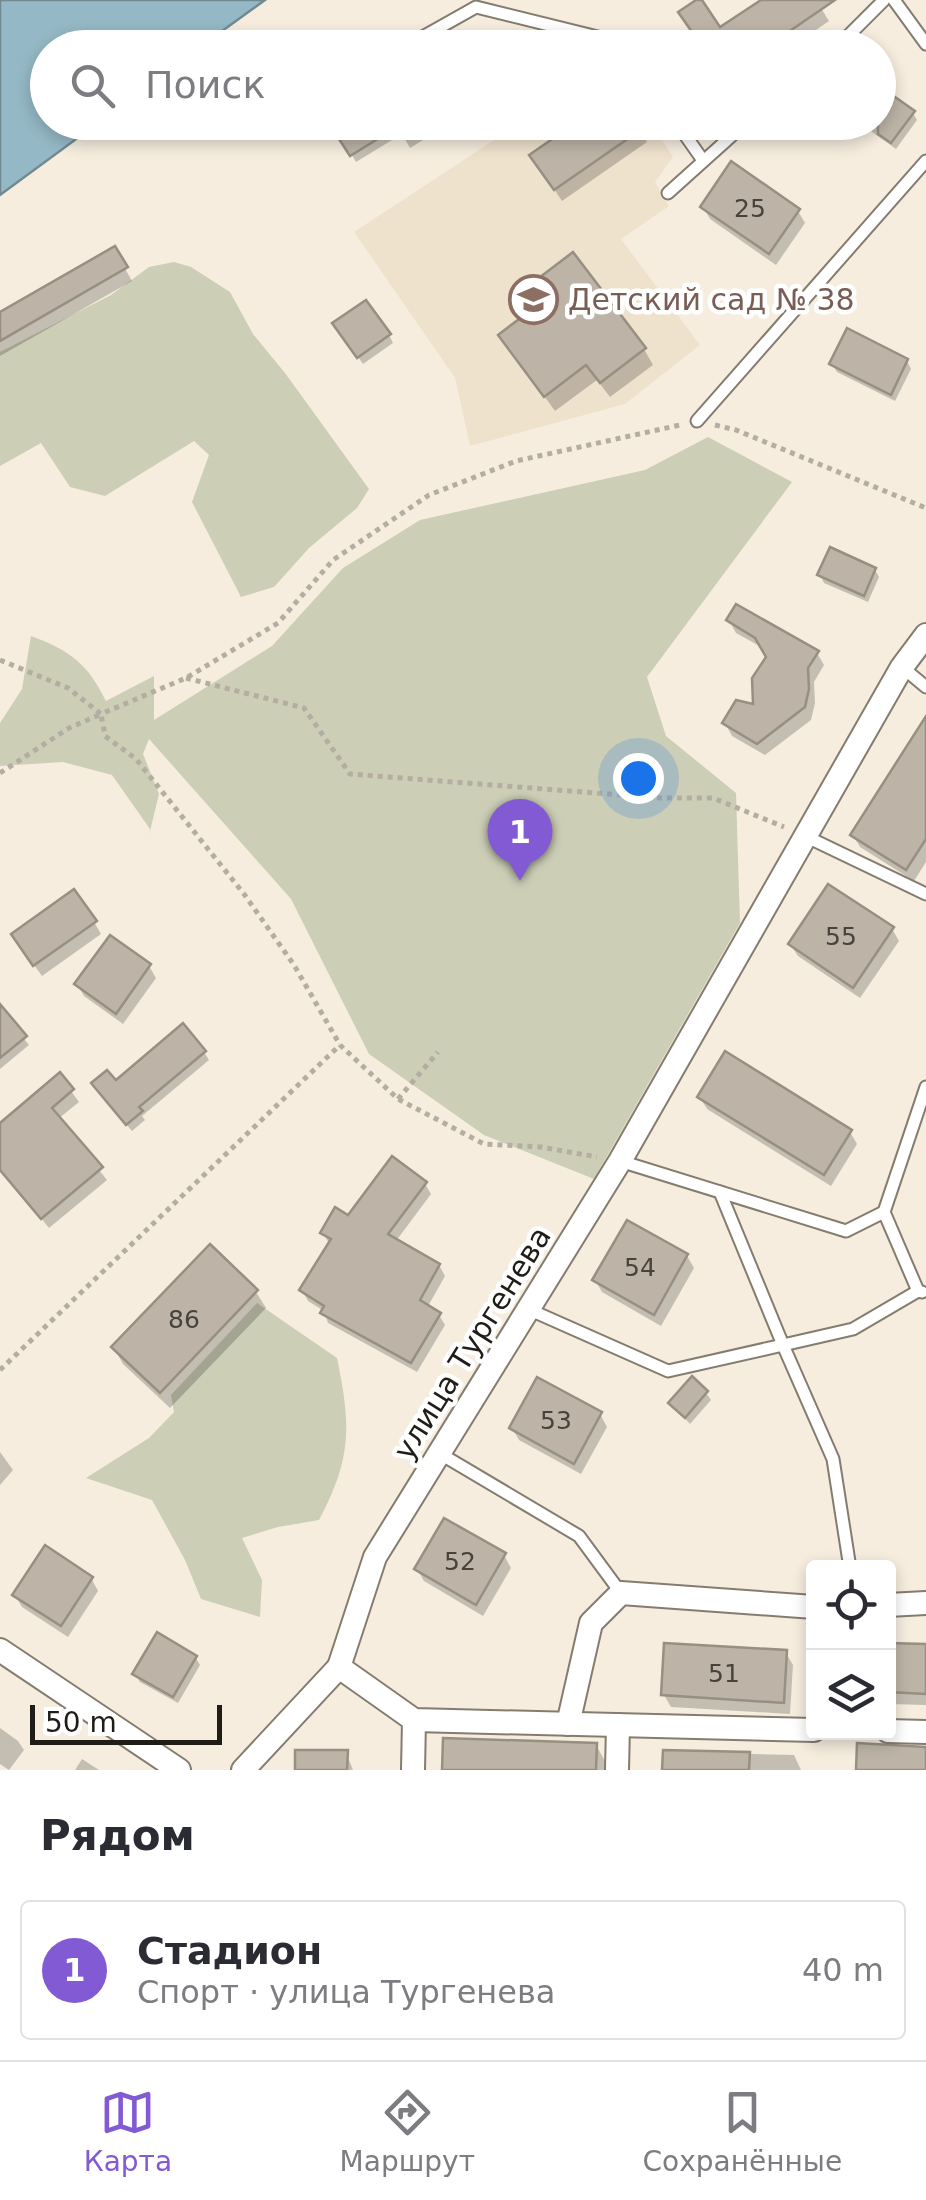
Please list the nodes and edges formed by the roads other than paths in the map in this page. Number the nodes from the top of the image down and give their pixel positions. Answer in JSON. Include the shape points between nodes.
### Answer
{"nodes":[{"id":1,"x":884,"y":0,"type":"edge"},
{"id":2,"x":894,"y":0,"type":"edge"},
{"id":3,"x":435,"y":30,"type":"edge"},
{"id":4,"x":569,"y":30,"type":"edge"},
{"id":5,"x":854,"y":30,"type":"edge"},
{"id":6,"x":926,"y":44,"type":"edge"},
{"id":7,"x":688,"y":140,"type":"edge"},
{"id":8,"x":726,"y":140,"type":"edge"},
{"id":9,"x":702,"y":160,"type":"junction"},
{"id":10,"x":926,"y":162,"type":"edge"},
{"id":11,"x":668,"y":193,"type":"dead end"},
{"id":12,"x":697,"y":421,"type":"road end"},
{"id":13,"x":926,"y":635,"type":"edge"},
{"id":14,"x":902,"y":667,"type":"junction"},
{"id":15,"x":926,"y":687,"type":"edge"},
{"id":16,"x":805,"y":836,"type":"junction"},
{"id":17,"x":926,"y":894,"type":"edge"},
{"id":18,"x":926,"y":1087,"type":"edge"},
{"id":19,"x":620,"y":1160,"type":"junction"},
{"id":20,"x":720,"y":1192,"type":"junction"},
{"id":21,"x":884,"y":1212,"type":"junction"},
{"id":22,"x":922,"y":1292,"type":"edge"},
{"id":23,"x":528,"y":1309,"type":"junction"},
{"id":24,"x":783,"y":1345,"type":"junction"},
{"id":25,"x":440,"y":1453,"type":"junction"},
{"id":26,"x":849,"y":1560,"type":"edge"},
{"id":27,"x":621,"y":1594,"type":"junction"},
{"id":28,"x":926,"y":1603,"type":"edge"},
{"id":29,"x":896,"y":1605,"type":"edge"},
{"id":30,"x":806,"y":1606,"type":"edge"},
{"id":31,"x":0,"y":1650,"type":"edge"},
{"id":32,"x":338,"y":1667,"type":"junction"},
{"id":33,"x":414,"y":1720,"type":"junction"},
{"id":34,"x":568,"y":1724,"type":"junction"},
{"id":35,"x":618,"y":1725,"type":"junction"},
{"id":36,"x":806,"y":1730,"type":"edge"},
{"id":37,"x":896,"y":1731,"type":"edge"},
{"id":38,"x":926,"y":1732,"type":"edge"},
{"id":39,"x":179,"y":1770,"type":"edge"},
{"id":40,"x":242,"y":1770,"type":"edge"},
{"id":41,"x":413,"y":1770,"type":"edge"},
{"id":42,"x":617,"y":1770,"type":"edge"}],
"edges":[{"from":1,"to":5,"type":"lane"},
{"from":2,"to":6,"type":"lane"},
{"from":3,"to":4,"type":"lane","via":[[476,7]]},
{"from":7,"to":9,"type":"lane"},
{"from":8,"to":9,"type":"lane"},
{"from":9,"to":11,"type":"lane"},
{"from":10,"to":12,"type":"lane"},
{"from":13,"to":14,"type":"street","name":"улица Тургенева"},
{"from":14,"to":15,"type":"lane"},
{"from":14,"to":16,"type":"street","name":"улица Тургенева"},
{"from":16,"to":17,"type":"lane"},
{"from":16,"to":19,"type":"street","name":"улица Тургенева"},
{"from":18,"to":21,"type":"lane"},
{"from":19,"to":20,"type":"lane"},
{"from":19,"to":23,"type":"street","name":"улица Тургенева"},
{"from":20,"to":21,"type":"lane","via":[[846,1231]]},
{"from":20,"to":24,"type":"lane"},
{"from":21,"to":22,"type":"lane"},
{"from":22,"to":24,"type":"lane","via":[[853,1328]]},
{"from":23,"to":24,"type":"lane","via":[[668,1370]]},
{"from":23,"to":25,"type":"street","name":"улица Тургенева"},
{"from":24,"to":26,"type":"lane","via":[[834,1459]]},
{"from":25,"to":27,"type":"lane","via":[[579,1536]]},
{"from":25,"to":32,"type":"street","name":"улица Тургенева","via":[[376,1557]]},
{"from":27,"to":30,"type":"street"},
{"from":27,"to":34,"type":"street","via":[[591,1623]]},
{"from":28,"to":29,"type":"street"},
{"from":31,"to":39,"type":"street"},
{"from":32,"to":33,"type":"street"},
{"from":32,"to":40,"type":"street"},
{"from":33,"to":34,"type":"street"},
{"from":33,"to":41,"type":"street"},
{"from":34,"to":35,"type":"street"},
{"from":35,"to":36,"type":"street"},
{"from":35,"to":42,"type":"street"},
{"from":37,"to":38,"type":"street"}]}
